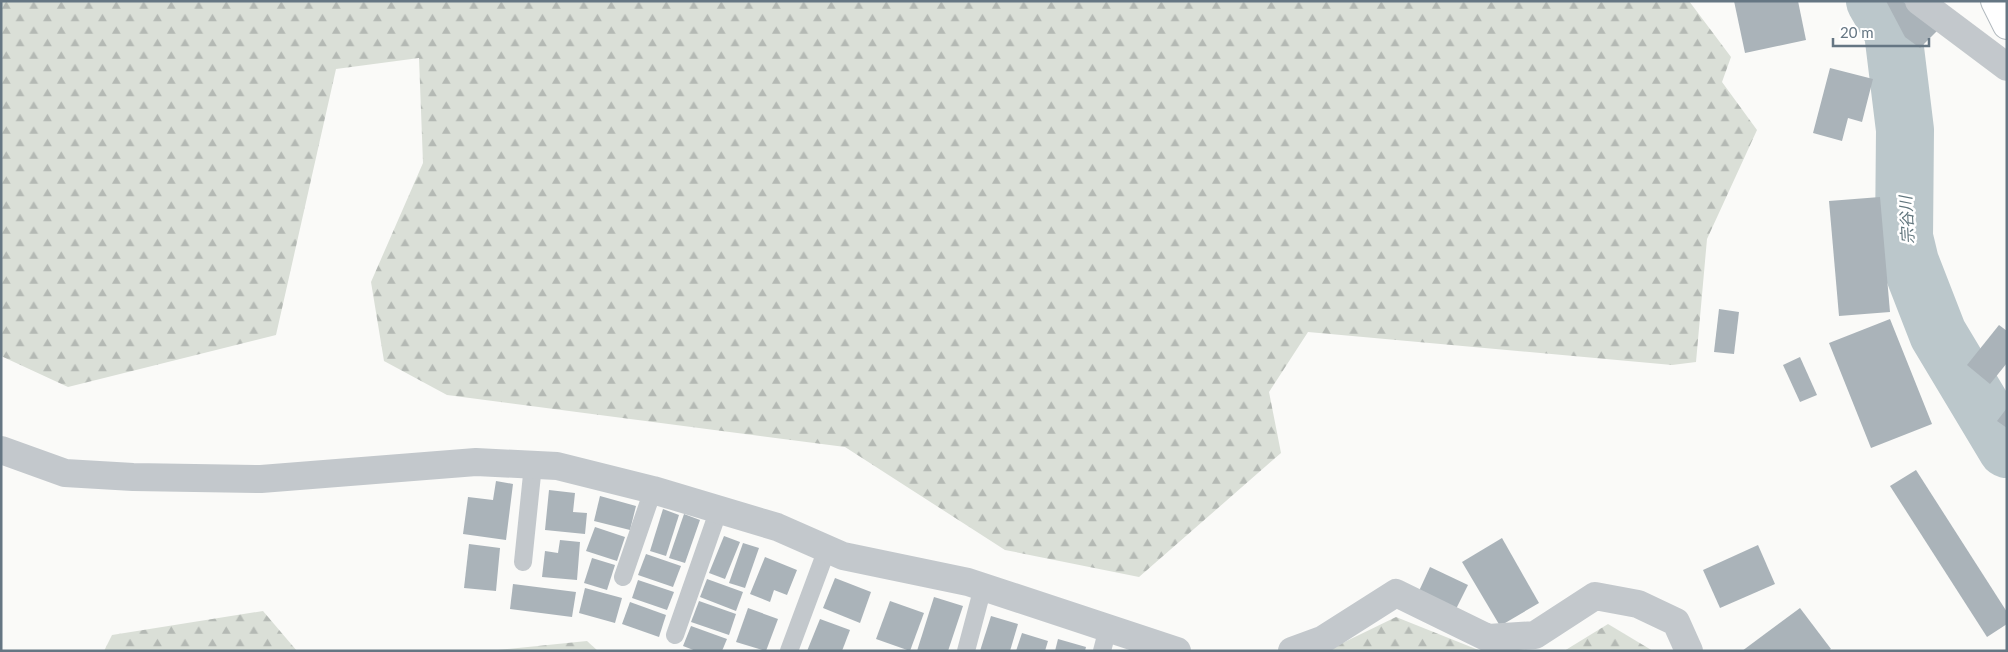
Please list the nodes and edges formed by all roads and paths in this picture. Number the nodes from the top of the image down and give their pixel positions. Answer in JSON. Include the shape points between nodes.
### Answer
{"nodes":[{"id":1,"x":1920,"y":1,"type":"edge"},
{"id":2,"x":1995,"y":1,"type":"edge"},
{"id":3,"x":2007,"y":25,"type":"edge"},
{"id":4,"x":2007,"y":67,"type":"edge"},
{"id":5,"x":1,"y":450,"type":"edge"},
{"id":6,"x":533,"y":465,"type":"junction"},
{"id":7,"x":653,"y":490,"type":"junction"},
{"id":8,"x":719,"y":509,"type":"junction"},
{"id":9,"x":827,"y":549,"type":"junction"},
{"id":10,"x":522,"y":562,"type":"dead end"},
{"id":11,"x":623,"y":577,"type":"dead end"},
{"id":12,"x":983,"y":587,"type":"junction"},
{"id":13,"x":675,"y":635,"type":"dead end"},
{"id":14,"x":1105,"y":639,"type":"edge"},
{"id":15,"x":789,"y":651,"type":"edge"},
{"id":16,"x":966,"y":651,"type":"edge"},
{"id":17,"x":1177,"y":651,"type":"edge"},
{"id":18,"x":1292,"y":651,"type":"edge"},
{"id":19,"x":1689,"y":651,"type":"edge"}],
"edges":[{"from":1,"to":4,"type":"street"},
{"from":2,"to":3,"type":"street"},
{"from":5,"to":6,"type":"street","via":[[65,473],[133,477],[261,479],[476,462]]},
{"from":6,"to":7,"type":"street","via":[[557,466]]},
{"from":6,"to":10,"type":"lane"},
{"from":7,"to":8,"type":"street"},
{"from":7,"to":11,"type":"lane"},
{"from":8,"to":9,"type":"street","via":[[777,527]]},
{"from":8,"to":13,"type":"lane"},
{"from":9,"to":12,"type":"street","via":[[843,556]]},
{"from":9,"to":15,"type":"lane"},
{"from":12,"to":14,"type":"street"},
{"from":12,"to":16,"type":"lane"},
{"from":14,"to":17,"type":"street"},
{"from":18,"to":19,"type":"street","via":[[1322,640],[1396,593],[1488,638],[1536,635],[1595,596],[1638,604],[1676,622]]}]}
